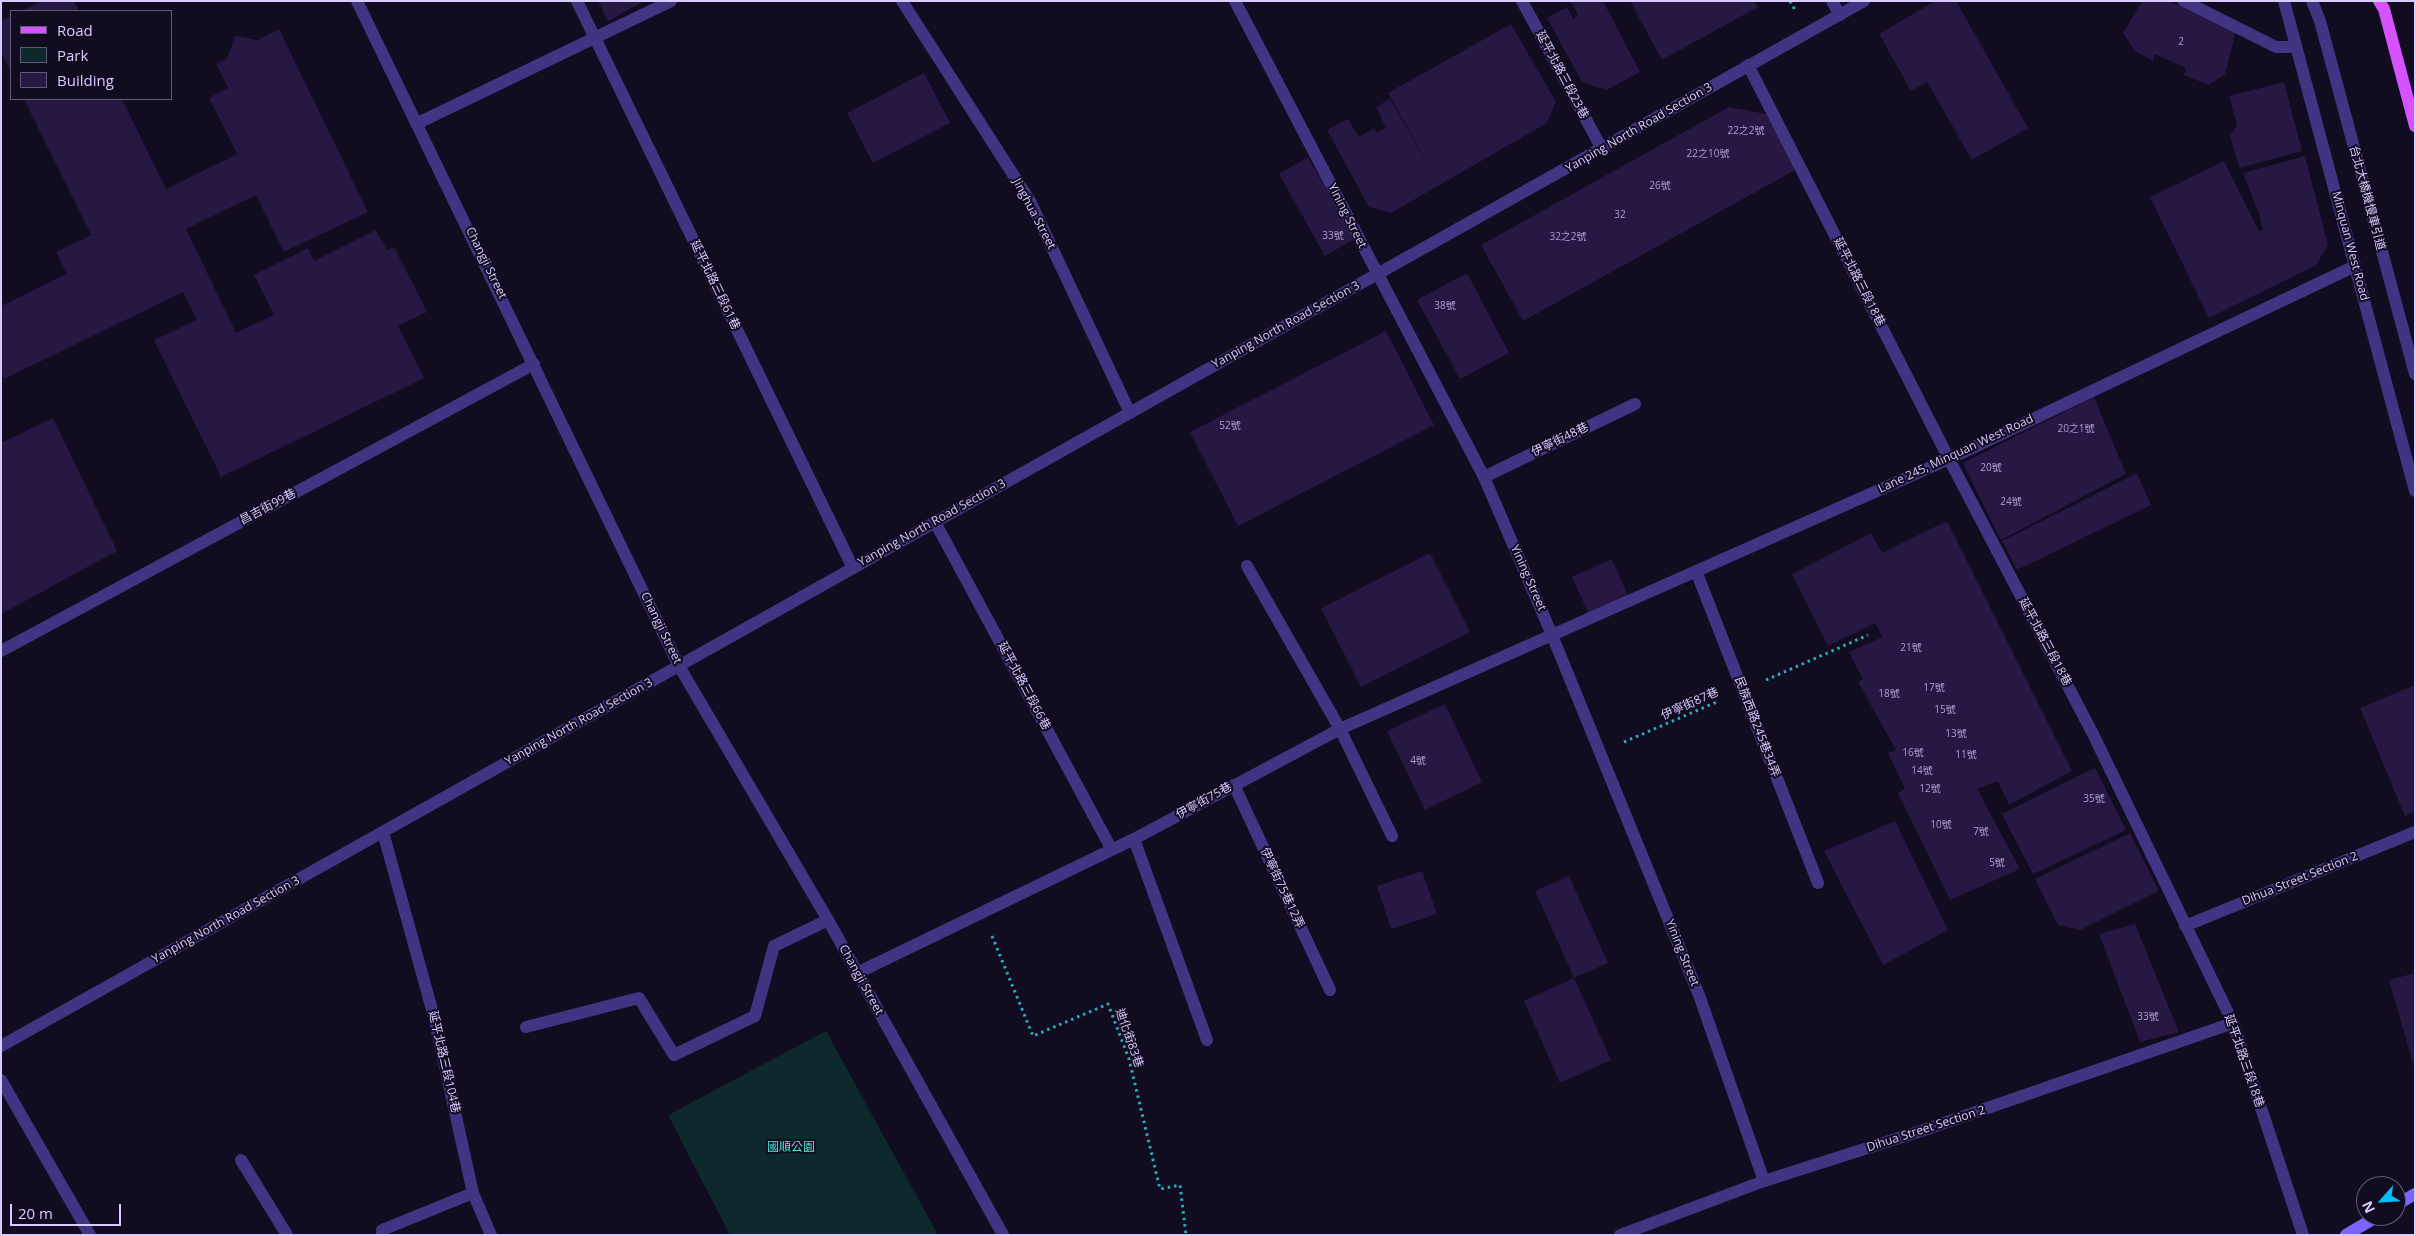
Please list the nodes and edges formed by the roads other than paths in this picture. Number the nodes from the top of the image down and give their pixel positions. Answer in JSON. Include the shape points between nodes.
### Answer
{"nodes":[{"id":1,"x":357,"y":1,"type":"edge"},
{"id":2,"x":577,"y":1,"type":"edge"},
{"id":3,"x":671,"y":1,"type":"edge"},
{"id":4,"x":902,"y":1,"type":"edge"},
{"id":5,"x":1236,"y":1,"type":"edge"},
{"id":6,"x":1522,"y":1,"type":"edge"},
{"id":7,"x":1832,"y":1,"type":"edge"},
{"id":8,"x":1864,"y":1,"type":"edge"},
{"id":9,"x":2184,"y":1,"type":"edge"},
{"id":10,"x":2284,"y":1,"type":"edge"},
{"id":11,"x":2312,"y":1,"type":"edge"},
{"id":12,"x":2382,"y":3,"type":"edge"},
{"id":13,"x":1840,"y":14,"type":"junction"},
{"id":14,"x":596,"y":38,"type":"junction"},
{"id":15,"x":2295,"y":47,"type":"junction"},
{"id":16,"x":1748,"y":66,"type":"junction"},
{"id":17,"x":418,"y":123,"type":"junction"},
{"id":18,"x":2415,"y":126,"type":"edge"},
{"id":19,"x":1602,"y":149,"type":"junction"},
{"id":20,"x":2355,"y":266,"type":"junction"},
{"id":21,"x":1377,"y":274,"type":"junction"},
{"id":22,"x":534,"y":364,"type":"junction"},
{"id":23,"x":2415,"y":374,"type":"edge"},
{"id":24,"x":1636,"y":404,"type":"dead end"},
{"id":25,"x":1130,"y":413,"type":"junction"},
{"id":26,"x":1949,"y":459,"type":"junction"},
{"id":27,"x":1484,"y":477,"type":"junction"},
{"id":28,"x":2415,"y":490,"type":"edge"},
{"id":29,"x":935,"y":522,"type":"junction"},
{"id":30,"x":1247,"y":566,"type":"dead end"},
{"id":31,"x":853,"y":568,"type":"junction"},
{"id":32,"x":1696,"y":571,"type":"junction"},
{"id":33,"x":1552,"y":635,"type":"junction"},
{"id":34,"x":1,"y":651,"type":"edge"},
{"id":35,"x":679,"y":666,"type":"junction"},
{"id":36,"x":1340,"y":729,"type":"junction"},
{"id":37,"x":1234,"y":785,"type":"junction"},
{"id":38,"x":383,"y":832,"type":"junction"},
{"id":39,"x":2415,"y":832,"type":"edge"},
{"id":40,"x":1392,"y":836,"type":"dead end"},
{"id":41,"x":1134,"y":839,"type":"junction"},
{"id":42,"x":1112,"y":850,"type":"junction"},
{"id":43,"x":1818,"y":883,"type":"dead end"},
{"id":44,"x":828,"y":920,"type":"junction"},
{"id":45,"x":2185,"y":926,"type":"junction"},
{"id":46,"x":857,"y":973,"type":"junction"},
{"id":47,"x":1330,"y":990,"type":"dead end"},
{"id":48,"x":2233,"y":1024,"type":"junction"},
{"id":49,"x":526,"y":1026,"type":"dead end"},
{"id":50,"x":1207,"y":1040,"type":"dead end"},
{"id":51,"x":1,"y":1046,"type":"edge"},
{"id":52,"x":1,"y":1080,"type":"edge"},
{"id":53,"x":241,"y":1160,"type":"dead end"},
{"id":54,"x":1764,"y":1181,"type":"junction"},
{"id":55,"x":473,"y":1194,"type":"junction"},
{"id":56,"x":2361,"y":1226,"type":"edge"},
{"id":57,"x":90,"y":1235,"type":"edge"},
{"id":58,"x":287,"y":1235,"type":"edge"},
{"id":59,"x":382,"y":1235,"type":"edge"},
{"id":60,"x":491,"y":1235,"type":"edge"},
{"id":61,"x":1003,"y":1235,"type":"edge"},
{"id":62,"x":1620,"y":1235,"type":"edge"},
{"id":63,"x":2303,"y":1235,"type":"edge"},
{"id":64,"x":2346,"y":1235,"type":"edge"}],
"edges":[{"from":1,"to":17,"type":"street","name":"Changji Street"},
{"from":2,"to":14,"type":"street","name":"延平北路三段61巷"},
{"from":3,"to":14,"type":"street"},
{"from":4,"to":25,"type":"street","name":"Jinghua Street","via":[[1030,201]]},
{"from":5,"to":21,"type":"street","name":"Yining Street"},
{"from":6,"to":19,"type":"street","name":"延平北路三段23巷"},
{"from":7,"to":13,"type":"street"},
{"from":8,"to":13,"type":"street","name":"Yanping North Road Section 3"},
{"from":9,"to":15,"type":"street","via":[[2276,47]]},
{"from":10,"to":15,"type":"street","name":"Minquan West Road"},
{"from":11,"to":23,"type":"street","name":"台北大橋機慢車引道"},
{"from":12,"to":18,"type":"main road"},
{"from":13,"to":16,"type":"street","name":"Yanping North Road Section 3"},
{"from":14,"to":17,"type":"street"},
{"from":14,"to":31,"type":"street","name":"延平北路三段61巷"},
{"from":15,"to":20,"type":"street","name":"Minquan West Road"},
{"from":16,"to":19,"type":"street","name":"Yanping North Road Section 3"},
{"from":16,"to":26,"type":"street","name":"延平北路三段18巷"},
{"from":17,"to":22,"type":"street","name":"Changji Street"},
{"from":19,"to":21,"type":"street","name":"Yanping North Road Section 3"},
{"from":20,"to":26,"type":"street","name":"Lane 245, Minquan West Road"},
{"from":20,"to":28,"type":"street","name":"Minquan West Road"},
{"from":21,"to":25,"type":"street","name":"Yanping North Road Section 3"},
{"from":21,"to":27,"type":"street","name":"Yining Street"},
{"from":22,"to":34,"type":"street","name":"昌吉街99巷"},
{"from":22,"to":35,"type":"street","name":"Changji Street"},
{"from":24,"to":27,"type":"street","name":"伊寧街48巷"},
{"from":25,"to":29,"type":"street","name":"Yanping North Road Section 3"},
{"from":26,"to":32,"type":"street","name":"Lane 245, Minquan West Road"},
{"from":26,"to":45,"type":"street","name":"延平北路三段18巷","via":[[2093,734]]},
{"from":27,"to":33,"type":"street","name":"Yining Street"},
{"from":29,"to":31,"type":"street","name":"Yanping North Road Section 3"},
{"from":29,"to":42,"type":"street","name":"延平北路三段66巷"},
{"from":30,"to":36,"type":"street"},
{"from":31,"to":35,"type":"street","name":"Yanping North Road Section 3"},
{"from":32,"to":33,"type":"street","name":"Lane 245, Minquan West Road"},
{"from":32,"to":43,"type":"street","name":"民族西路245巷34弄"},
{"from":33,"to":36,"type":"street","name":"伊寧街75巷"},
{"from":33,"to":54,"type":"street","name":"Yining Street","via":[[1699,995]]},
{"from":35,"to":38,"type":"street","name":"Yanping North Road Section 3"},
{"from":35,"to":44,"type":"street","name":"Changji Street"},
{"from":36,"to":37,"type":"street","name":"伊寧街75巷"},
{"from":36,"to":40,"type":"street"},
{"from":37,"to":41,"type":"street","name":"伊寧街75巷"},
{"from":37,"to":47,"type":"street","name":"伊寧街75巷12弄"},
{"from":38,"to":51,"type":"street","name":"Yanping North Road Section 3"},
{"from":38,"to":55,"type":"street","name":"延平北路三段104巷","via":[[434,1017]]},
{"from":39,"to":45,"type":"street","name":"Dihua Street Section 2"},
{"from":41,"to":42,"type":"street","name":"伊寧街75巷"},
{"from":41,"to":50,"type":"street"},
{"from":42,"to":46,"type":"street","name":"伊寧街75巷"},
{"from":44,"to":46,"type":"street","name":"Changji Street"},
{"from":44,"to":49,"type":"street","via":[[774,946],[755,1016],[674,1056],[639,998]]},
{"from":45,"to":48,"type":"street","name":"延平北路三段18巷"},
{"from":46,"to":61,"type":"street","name":"Changji Street"},
{"from":48,"to":54,"type":"street","name":"Dihua Street Section 2"},
{"from":48,"to":63,"type":"street","name":"延平北路三段18巷"},
{"from":52,"to":57,"type":"street"},
{"from":53,"to":58,"type":"street"},
{"from":54,"to":62,"type":"street","name":"Dihua Street Section 2"},
{"from":55,"to":59,"type":"street","via":[[382,1230]]},
{"from":55,"to":60,"type":"street","name":"延平北路三段104巷"},
{"from":56,"to":64,"type":"main road"}]}
